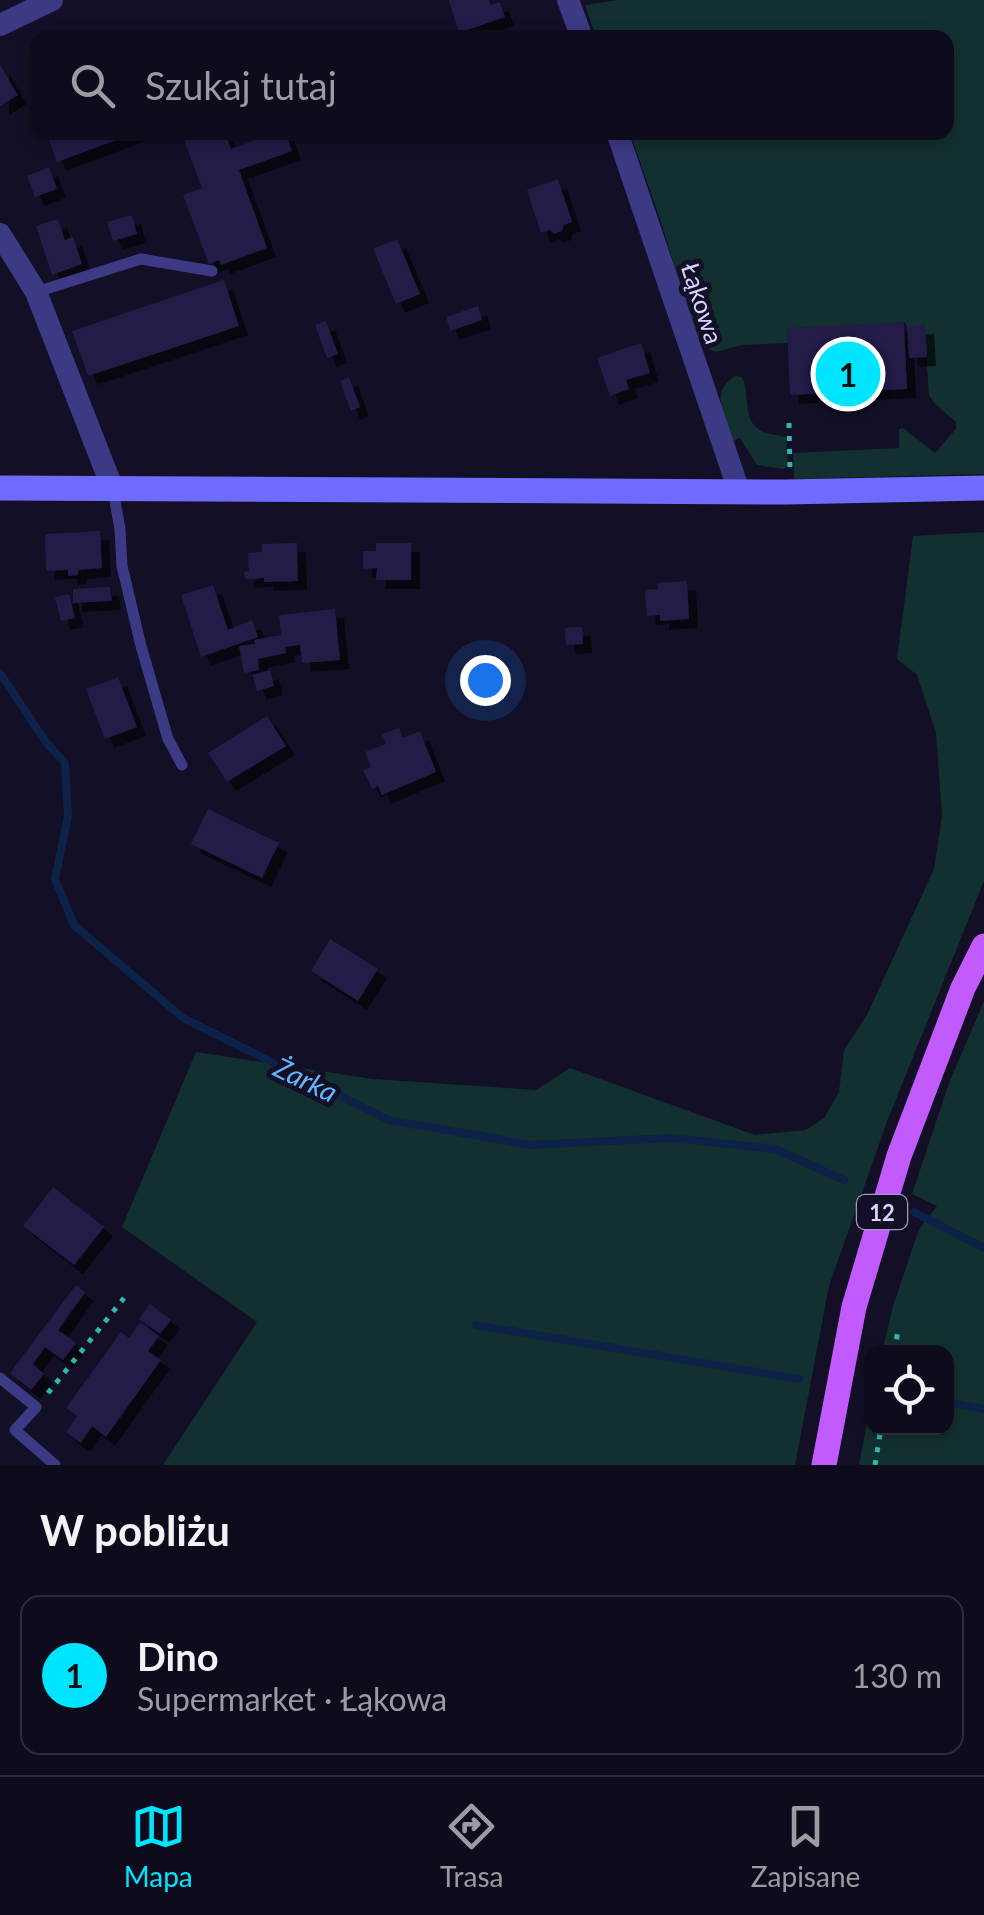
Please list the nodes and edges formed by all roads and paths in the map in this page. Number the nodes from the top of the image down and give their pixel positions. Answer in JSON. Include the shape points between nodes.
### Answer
{"nodes":[{"id":1,"x":52,"y":0,"type":"edge"},
{"id":2,"x":568,"y":0,"type":"edge"},
{"id":3,"x":0,"y":25,"type":"edge"},
{"id":4,"x":579,"y":30,"type":"edge"},
{"id":5,"x":620,"y":140,"type":"edge"},
{"id":6,"x":0,"y":234,"type":"edge"},
{"id":7,"x":212,"y":271,"type":"dead end"},
{"id":8,"x":36,"y":292,"type":"junction"},
{"id":9,"x":789,"y":423,"type":"dead end"},
{"id":10,"x":786,"y":473,"type":"dead end"},
{"id":11,"x":112,"y":487,"type":"junction"},
{"id":12,"x":0,"y":488,"type":"edge"},
{"id":13,"x":984,"y":488,"type":"edge"},
{"id":14,"x":739,"y":491,"type":"junction"},
{"id":15,"x":182,"y":765,"type":"dead end"},
{"id":16,"x":984,"y":946,"type":"edge"},
{"id":17,"x":124,"y":1298,"type":"dead end"},
{"id":18,"x":898,"y":1331,"type":"dead end"},
{"id":19,"x":895,"y":1345,"type":"edge"},
{"id":20,"x":0,"y":1378,"type":"edge"},
{"id":21,"x":36,"y":1407,"type":"junction"},
{"id":22,"x":881,"y":1435,"type":"edge"},
{"id":23,"x":55,"y":1465,"type":"edge"},
{"id":24,"x":824,"y":1465,"type":"edge"},
{"id":25,"x":875,"y":1465,"type":"edge"}],
"edges":[{"from":1,"to":3,"type":"street"},
{"from":2,"to":4,"type":"street"},
{"from":5,"to":14,"type":"street","name":"Łąkowa"},
{"from":6,"to":8,"type":"street"},
{"from":7,"to":8,"type":"lane","via":[[140,260]]},
{"from":8,"to":11,"type":"street"},
{"from":9,"to":10,"type":"path"},
{"from":11,"to":12,"type":"main road"},
{"from":11,"to":14,"type":"main road"},
{"from":11,"to":15,"type":"lane","via":[[141,646]]},
{"from":13,"to":14,"type":"main road"},
{"from":16,"to":24,"type":"main road","number":"12","via":[[888,1190],[854,1306]]},
{"from":17,"to":21,"type":"path"},
{"from":18,"to":19,"type":"path"},
{"from":20,"to":21,"type":"lane"},
{"from":21,"to":23,"type":"lane","via":[[15,1430]]},
{"from":22,"to":25,"type":"path"}]}
